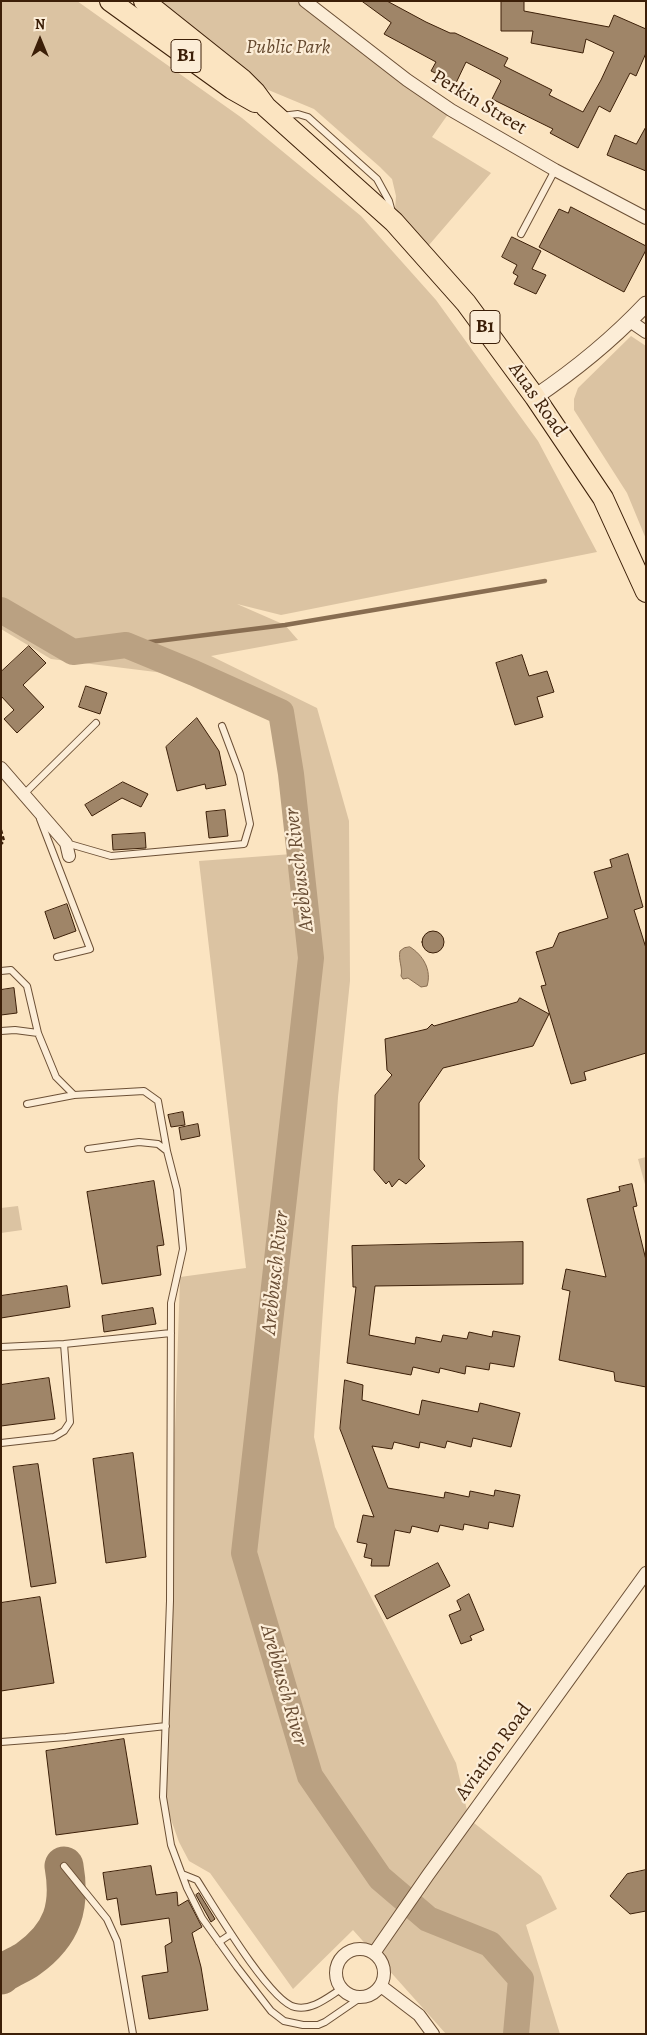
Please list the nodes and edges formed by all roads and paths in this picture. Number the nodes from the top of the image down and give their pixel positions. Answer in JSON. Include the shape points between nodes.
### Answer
{"nodes":[{"id":1,"x":110,"y":1,"type":"edge"},
{"id":2,"x":144,"y":1,"type":"edge"},
{"id":3,"x":305,"y":1,"type":"edge"},
{"id":4,"x":271,"y":112,"type":"junction"},
{"id":5,"x":554,"y":170,"type":"junction"},
{"id":6,"x":646,"y":218,"type":"edge"},
{"id":7,"x":521,"y":234,"type":"dead end"},
{"id":8,"x":646,"y":304,"type":"edge"},
{"id":9,"x":630,"y":321,"type":"junction"},
{"id":10,"x":646,"y":332,"type":"edge"},
{"id":11,"x":535,"y":397,"type":"junction"},
{"id":12,"x":646,"y":592,"type":"edge"},
{"id":13,"x":96,"y":724,"type":"dead end"},
{"id":14,"x":222,"y":726,"type":"dead end"},
{"id":15,"x":1,"y":768,"type":"edge"},
{"id":16,"x":24,"y":794,"type":"junction"},
{"id":17,"x":36,"y":809,"type":"junction"},
{"id":18,"x":1,"y":830,"type":"edge"},
{"id":19,"x":66,"y":843,"type":"junction"},
{"id":20,"x":1,"y":844,"type":"edge"},
{"id":21,"x":69,"y":856,"type":"dead end"},
{"id":22,"x":57,"y":956,"type":"dead end"},
{"id":23,"x":1,"y":971,"type":"edge"},
{"id":24,"x":1,"y":1031,"type":"edge"},
{"id":25,"x":38,"y":1032,"type":"junction"},
{"id":26,"x":74,"y":1095,"type":"junction"},
{"id":27,"x":27,"y":1104,"type":"dead end"},
{"id":28,"x":88,"y":1149,"type":"dead end"},
{"id":29,"x":167,"y":1151,"type":"junction"},
{"id":30,"x":171,"y":1333,"type":"junction"},
{"id":31,"x":64,"y":1344,"type":"junction"},
{"id":32,"x":1,"y":1347,"type":"edge"},
{"id":33,"x":1,"y":1443,"type":"edge"},
{"id":34,"x":646,"y":1573,"type":"edge"},
{"id":35,"x":166,"y":1726,"type":"junction"},
{"id":36,"x":1,"y":1742,"type":"edge"},
{"id":37,"x":64,"y":1866,"type":"dead end"},
{"id":38,"x":182,"y":1874,"type":"junction"},
{"id":39,"x":232,"y":1934,"type":"junction"},
{"id":40,"x":219,"y":1942,"type":"junction"},
{"id":41,"x":374,"y":1953,"type":"junction"},
{"id":42,"x":381,"y":1986,"type":"junction"},
{"id":43,"x":341,"y":1989,"type":"junction"},
{"id":44,"x":360,"y":1998,"type":"junction"},
{"id":45,"x":133,"y":2034,"type":"edge"},
{"id":46,"x":433,"y":2034,"type":"edge"}],
"edges":[{"from":1,"to":4,"type":"main road","name":"Auas Road","number":"B1","via":[[232,89]]},
{"from":2,"to":4,"type":"main road","name":"Auas Road","number":"B1","via":[[242,80]]},
{"from":3,"to":5,"type":"street","name":"Perkin Street","via":[[451,110]]},
{"from":4,"to":11,"type":"main road","name":"Auas Road","number":"B1","via":[[394,222],[466,303]]},
{"from":5,"to":6,"type":"street","name":"Perkin Street"},
{"from":5,"to":7,"type":"lane"},
{"from":8,"to":9,"type":"street"},
{"from":9,"to":10,"type":"street"},
{"from":9,"to":11,"type":"street","via":[[577,368]]},
{"from":11,"to":12,"type":"main road","name":"Auas Road","number":"B1","via":[[603,498]]},
{"from":13,"to":16,"type":"lane"},
{"from":14,"to":19,"type":"lane","via":[[240,774],[250,824],[244,844],[111,856]]},
{"from":15,"to":16,"type":"street"},
{"from":16,"to":17,"type":"street"},
{"from":17,"to":19,"type":"street"},
{"from":17,"to":22,"type":"lane","via":[[90,949]]},
{"from":18,"to":20,"type":"path","via":[[4,841]]},
{"from":19,"to":21,"type":"street"},
{"from":23,"to":25,"type":"lane","via":[[12,970],[27,986]]},
{"from":24,"to":25,"type":"lane"},
{"from":25,"to":26,"type":"lane","via":[[56,1077]]},
{"from":26,"to":27,"type":"lane"},
{"from":26,"to":29,"type":"lane","via":[[144,1091],[158,1101]]},
{"from":28,"to":29,"type":"lane","via":[[139,1142],[158,1144]]},
{"from":29,"to":30,"type":"lane","via":[[177,1190],[183,1249],[171,1303]]},
{"from":30,"to":31,"type":"lane"},
{"from":30,"to":35,"type":"lane"},
{"from":31,"to":32,"type":"lane"},
{"from":31,"to":33,"type":"lane","via":[[70,1422],[54,1437]]},
{"from":34,"to":41,"type":"street","name":"Aviation Road"},
{"from":35,"to":36,"type":"lane"},
{"from":35,"to":38,"type":"lane","via":[[163,1797],[171,1844]]},
{"from":37,"to":45,"type":"lane","via":[[107,1919],[117,1940]]},
{"from":38,"to":39,"type":"lane","via":[[197,1880]]},
{"from":38,"to":40,"type":"lane","via":[[202,1918]]},
{"from":39,"to":40,"type":"lane"},
{"from":39,"to":43,"type":"lane","via":[[275,1993],[287,2004],[305,2008]]},
{"from":40,"to":44,"type":"lane","via":[[255,1992],[284,2021],[318,2025]]},
{"from":41,"to":42,"type":"street","via":[[382,1962]]},
{"from":41,"to":43,"type":"street","via":[[352,1950],[342,1957],[336,1967]]},
{"from":42,"to":44,"type":"street"},
{"from":42,"to":46,"type":"street","via":[[419,2015]]},
{"from":43,"to":44,"type":"street"}]}
